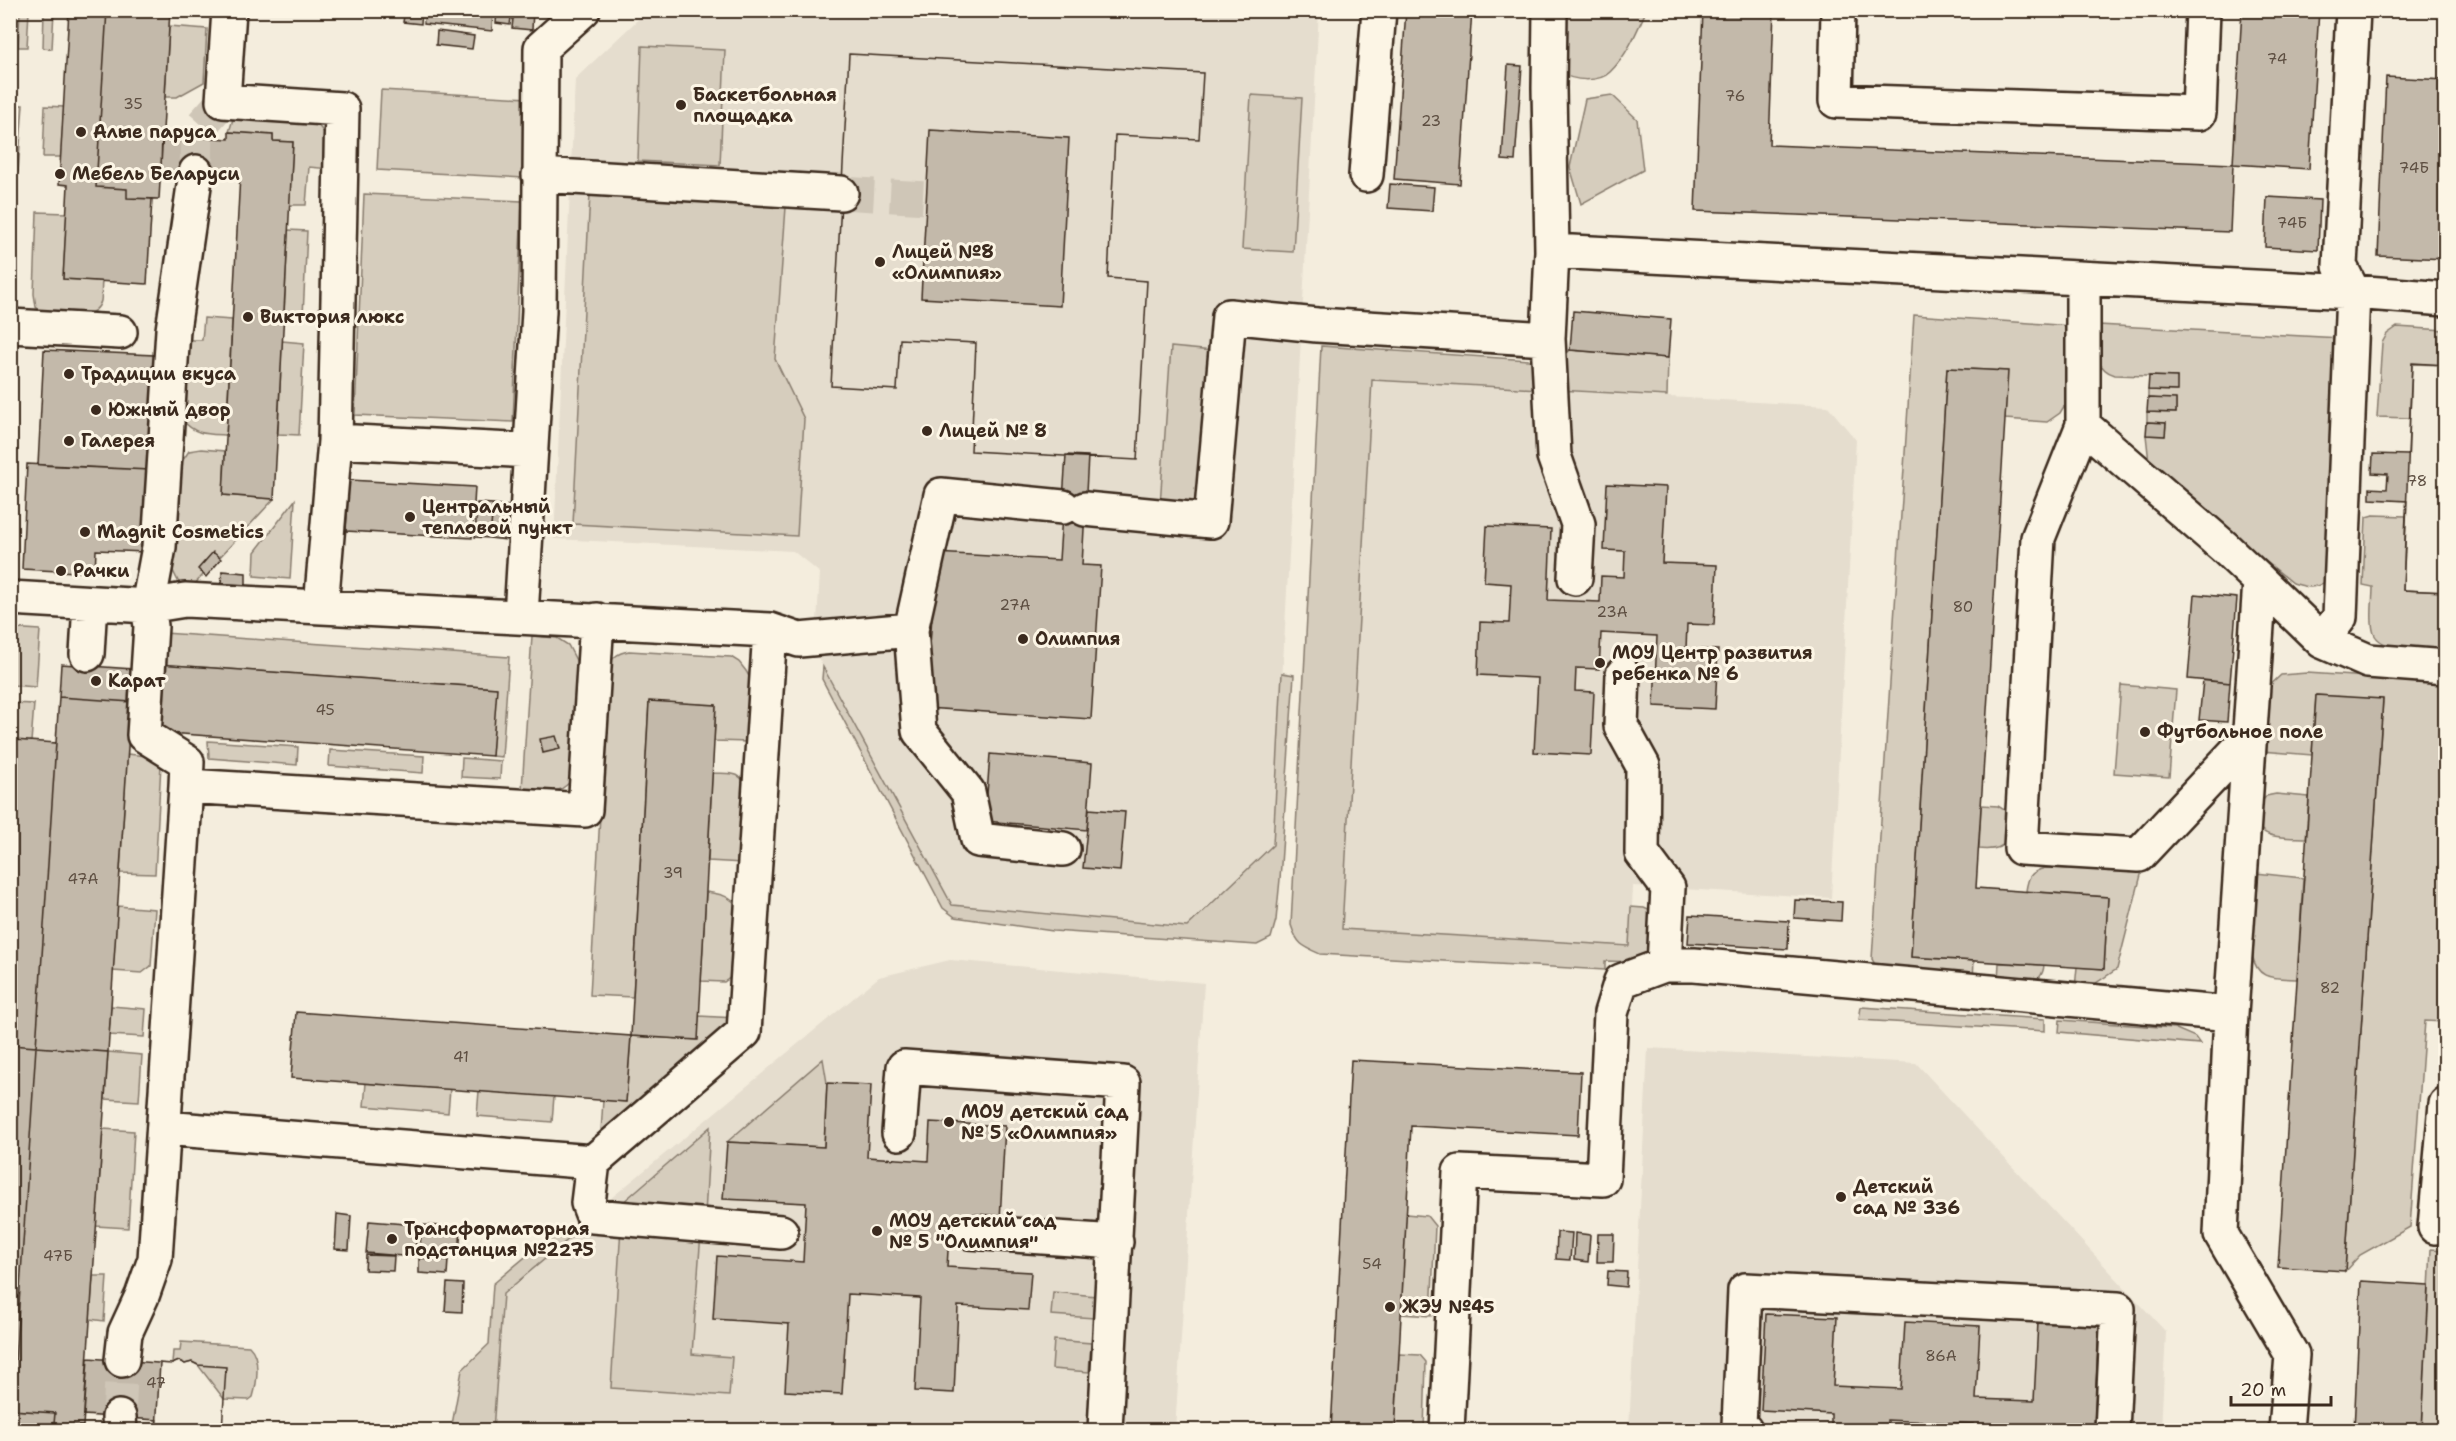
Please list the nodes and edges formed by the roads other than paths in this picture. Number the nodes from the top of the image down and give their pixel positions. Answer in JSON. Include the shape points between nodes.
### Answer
{"nodes":[{"id":1,"x":229,"y":10,"type":"edge"},
{"id":2,"x":583,"y":10,"type":"edge"},
{"id":3,"x":1379,"y":10,"type":"edge"},
{"id":4,"x":1550,"y":10,"type":"edge"},
{"id":5,"x":1838,"y":10,"type":"edge"},
{"id":6,"x":2203,"y":10,"type":"edge"},
{"id":7,"x":2353,"y":10,"type":"edge"},
{"id":8,"x":196,"y":172,"type":"tunnel mouth"},
{"id":9,"x":539,"y":175,"type":"junction"},
{"id":10,"x":1365,"y":175,"type":"dead end"},
{"id":11,"x":841,"y":193,"type":"tunnel mouth"},
{"id":12,"x":1552,"y":251,"type":"junction"},
{"id":13,"x":2084,"y":279,"type":"junction"},
{"id":14,"x":2353,"y":292,"type":"junction"},
{"id":15,"x":2445,"y":299,"type":"edge"},
{"id":16,"x":10,"y":326,"type":"edge"},
{"id":17,"x":120,"y":332,"type":"dead end"},
{"id":18,"x":1548,"y":339,"type":"junction"},
{"id":19,"x":2083,"y":425,"type":"junction"},
{"id":20,"x":335,"y":441,"type":"junction"},
{"id":21,"x":531,"y":451,"type":"junction"},
{"id":22,"x":1575,"y":578,"type":"dead end"},
{"id":23,"x":2260,"y":581,"type":"junction"},
{"id":24,"x":10,"y":598,"type":"edge"},
{"id":25,"x":90,"y":603,"type":"junction"},
{"id":26,"x":148,"y":606,"type":"junction"},
{"id":27,"x":321,"y":607,"type":"junction"},
{"id":28,"x":521,"y":616,"type":"junction"},
{"id":29,"x":597,"y":620,"type":"junction"},
{"id":30,"x":770,"y":630,"type":"junction"},
{"id":31,"x":911,"y":630,"type":"junction"},
{"id":32,"x":2322,"y":641,"type":"junction"},
{"id":33,"x":87,"y":654,"type":"dead end"},
{"id":34,"x":2445,"y":667,"type":"edge"},
{"id":35,"x":1623,"y":674,"type":"dead end"},
{"id":36,"x":2248,"y":739,"type":"junction"},
{"id":37,"x":186,"y":786,"type":"junction"},
{"id":38,"x":1064,"y":849,"type":"dead end"},
{"id":39,"x":1664,"y":965,"type":"junction"},
{"id":40,"x":2231,"y":1014,"type":"junction"},
{"id":41,"x":2445,"y":1104,"type":"edge"},
{"id":42,"x":164,"y":1128,"type":"junction"},
{"id":43,"x":899,"y":1132,"type":"dead end"},
{"id":44,"x":593,"y":1162,"type":"junction"},
{"id":45,"x":2435,"y":1227,"type":"dead end"},
{"id":46,"x":781,"y":1232,"type":"dead end"},
{"id":47,"x":969,"y":1232,"type":"dead end"},
{"id":48,"x":1116,"y":1242,"type":"junction"},
{"id":49,"x":122,"y":1360,"type":"tunnel mouth"},
{"id":50,"x":1105,"y":1431,"type":"edge"},
{"id":51,"x":1447,"y":1431,"type":"edge"},
{"id":52,"x":1745,"y":1431,"type":"edge"},
{"id":53,"x":2112,"y":1431,"type":"edge"},
{"id":54,"x":2286,"y":1431,"type":"edge"}],
"edges":[{"from":1,"to":20,"type":"lane","via":[[223,101],[342,109]]},
{"from":2,"to":9,"type":"lane","via":[[541,48]]},
{"from":3,"to":10,"type":"lane"},
{"from":4,"to":12,"type":"lane"},
{"from":5,"to":6,"type":"lane","via":[[1836,101],[2199,113]]},
{"from":7,"to":14,"type":"lane","via":[[2340,266]]},
{"from":8,"to":26,"type":"lane","via":[[173,330],[159,547]]},
{"from":9,"to":11,"type":"lane"},
{"from":9,"to":21,"type":"lane","via":[[539,311]]},
{"from":12,"to":13,"type":"lane"},
{"from":12,"to":18,"type":"lane"},
{"from":13,"to":14,"type":"lane"},
{"from":13,"to":19,"type":"lane"},
{"from":14,"to":15,"type":"lane"},
{"from":14,"to":32,"type":"lane","via":[[2340,617]]},
{"from":16,"to":17,"type":"lane"},
{"from":18,"to":22,"type":"lane","via":[[1554,456],[1578,524]]},
{"from":18,"to":31,"type":"lane","via":[[1229,316],[1211,521],[941,495]]},
{"from":19,"to":23,"type":"lane"},
{"from":19,"to":36,"type":"lane","via":[[2038,538],[2021,848],[2139,855]]},
{"from":20,"to":21,"type":"lane"},
{"from":20,"to":27,"type":"lane"},
{"from":21,"to":28,"type":"lane"},
{"from":23,"to":32,"type":"lane"},
{"from":23,"to":36,"type":"lane"},
{"from":24,"to":25,"type":"lane"},
{"from":25,"to":26,"type":"lane"},
{"from":25,"to":33,"type":"lane"},
{"from":26,"to":27,"type":"lane","via":[[185,600]]},
{"from":26,"to":37,"type":"lane","via":[[151,626],[144,735],[187,762]]},
{"from":27,"to":28,"type":"lane"},
{"from":28,"to":29,"type":"lane"},
{"from":29,"to":30,"type":"lane"},
{"from":29,"to":37,"type":"lane","via":[[585,810]]},
{"from":30,"to":31,"type":"lane","via":[[799,639]]},
{"from":30,"to":44,"type":"lane","via":[[744,1032]]},
{"from":31,"to":38,"type":"lane","via":[[919,732],[968,792],[978,840]]},
{"from":32,"to":34,"type":"lane","via":[[2368,661]]},
{"from":35,"to":39,"type":"lane","via":[[1621,726],[1643,766],[1642,852],[1668,888]]},
{"from":36,"to":40,"type":"lane"},
{"from":37,"to":42,"type":"lane"},
{"from":39,"to":40,"type":"lane"},
{"from":39,"to":51,"type":"lane","via":[[1621,981],[1611,1013],[1603,1179],[1460,1172]]},
{"from":40,"to":54,"type":"lane","via":[[2221,1234],[2292,1354]]},
{"from":41,"to":45,"type":"lane"},
{"from":42,"to":44,"type":"lane"},
{"from":42,"to":49,"type":"lane","via":[[155,1259],[125,1333]]},
{"from":43,"to":48,"type":"lane","via":[[904,1067],[1123,1083]]},
{"from":44,"to":46,"type":"lane","via":[[588,1203],[593,1216]]},
{"from":47,"to":48,"type":"lane"},
{"from":48,"to":50,"type":"lane"},
{"from":52,"to":53,"type":"lane","via":[[1739,1425],[1745,1290],[2118,1309]]}]}
